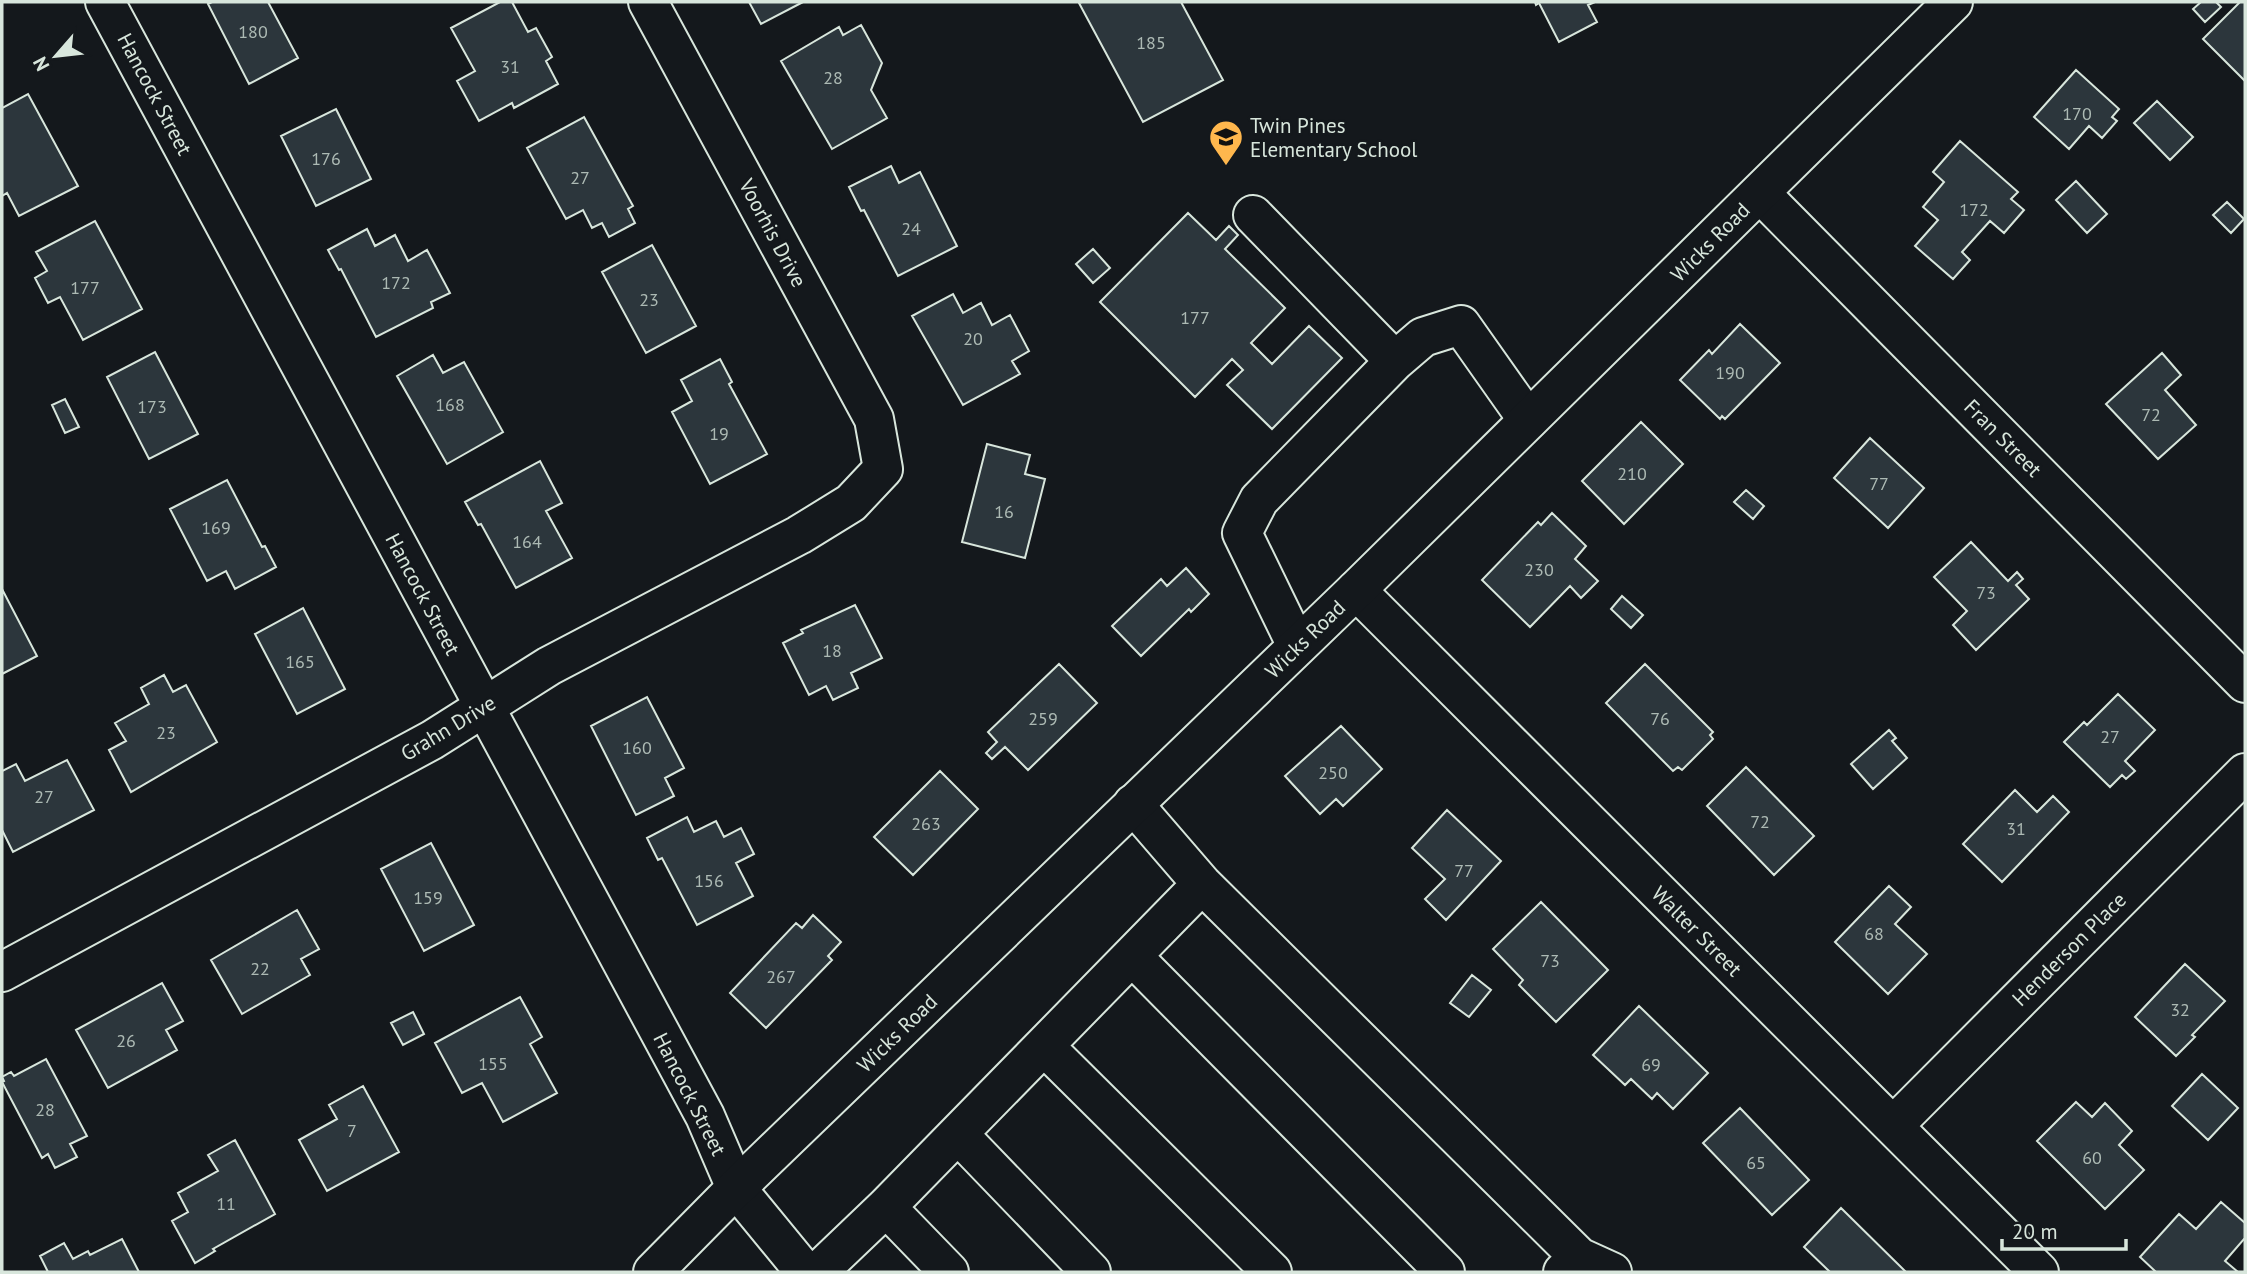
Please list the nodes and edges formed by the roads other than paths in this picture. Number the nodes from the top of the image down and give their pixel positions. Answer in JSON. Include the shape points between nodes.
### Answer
{"nodes":[{"id":1,"x":105,"y":2,"type":"edge"},
{"id":2,"x":648,"y":2,"type":"edge"},
{"id":3,"x":1953,"y":2,"type":"edge"},
{"id":4,"x":1760,"y":193,"type":"junction"},
{"id":5,"x":1253,"y":215,"type":"dead end"},
{"id":6,"x":1395,"y":361,"type":"junction"},
{"id":7,"x":1528,"y":421,"type":"junction"},
{"id":8,"x":883,"y":469,"type":"joint"},
{"id":9,"x":1356,"y":590,"type":"junction"},
{"id":10,"x":1297,"y":646,"type":"junction"},
{"id":11,"x":2245,"y":684,"type":"edge"},
{"id":12,"x":484,"y":707,"type":"junction"},
{"id":13,"x":2245,"y":773,"type":"edge"},
{"id":14,"x":1133,"y":804,"type":"junction"},
{"id":15,"x":1202,"y":884,"type":"junction"},
{"id":16,"x":1132,"y":956,"type":"junction"},
{"id":17,"x":2,"y":972,"type":"edge"},
{"id":18,"x":1044,"y":1046,"type":"junction"},
{"id":19,"x":1893,"y":1126,"type":"junction"},
{"id":20,"x":958,"y":1134,"type":"junction"},
{"id":21,"x":736,"y":1188,"type":"junction"},
{"id":22,"x":886,"y":1207,"type":"junction"},
{"id":23,"x":1585,"y":1267,"type":"edge"},
{"id":24,"x":653,"y":1272,"type":"edge"},
{"id":25,"x":805,"y":1272,"type":"edge"},
{"id":26,"x":818,"y":1272,"type":"edge"},
{"id":27,"x":949,"y":1272,"type":"edge"},
{"id":28,"x":1091,"y":1272,"type":"edge"},
{"id":29,"x":1272,"y":1272,"type":"edge"},
{"id":30,"x":1445,"y":1272,"type":"edge"},
{"id":31,"x":2039,"y":1272,"type":"edge"}],
"edges":[{"from":1,"to":12,"type":"street","name":"Hancock Street"},
{"from":2,"to":8,"type":"street","name":"Voorhis Drive","via":[[874,419]]},
{"from":3,"to":4,"type":"street","name":"Wicks Road"},
{"from":4,"to":7,"type":"street","name":"Wicks Road"},
{"from":4,"to":11,"type":"street","name":"Fran Street"},
{"from":5,"to":6,"type":"street"},
{"from":6,"to":7,"type":"street","via":[[1423,337],[1461,325]]},
{"from":6,"to":10,"type":"street","via":[[1259,500],[1242,533]]},
{"from":7,"to":9,"type":"street","name":"Wicks Road"},
{"from":8,"to":12,"type":"street","name":"Grahn Drive","via":[[851,503],[799,535],[549,666]]},
{"from":9,"to":10,"type":"street","name":"Wicks Road"},
{"from":9,"to":19,"type":"street","name":"Walter Street"},
{"from":10,"to":14,"type":"street","name":"Wicks Road"},
{"from":12,"to":17,"type":"street","name":"Grahn Drive","via":[[432,740]]},
{"from":12,"to":21,"type":"street","name":"Hancock Street","via":[[705,1116]]},
{"from":13,"to":19,"type":"street","name":"Henderson Place"},
{"from":14,"to":15,"type":"street"},
{"from":14,"to":21,"type":"street","name":"Wicks Road"},
{"from":15,"to":16,"type":"street"},
{"from":15,"to":23,"type":"street"},
{"from":16,"to":18,"type":"street"},
{"from":16,"to":30,"type":"street"},
{"from":18,"to":20,"type":"street"},
{"from":18,"to":29,"type":"street"},
{"from":19,"to":31,"type":"street","name":"Walter Street"},
{"from":20,"to":22,"type":"street"},
{"from":20,"to":28,"type":"street"},
{"from":21,"to":24,"type":"street","name":"Wicks Road"},
{"from":21,"to":25,"type":"street","name":"Hancock Street"},
{"from":22,"to":26,"type":"street"},
{"from":22,"to":27,"type":"street"}]}
